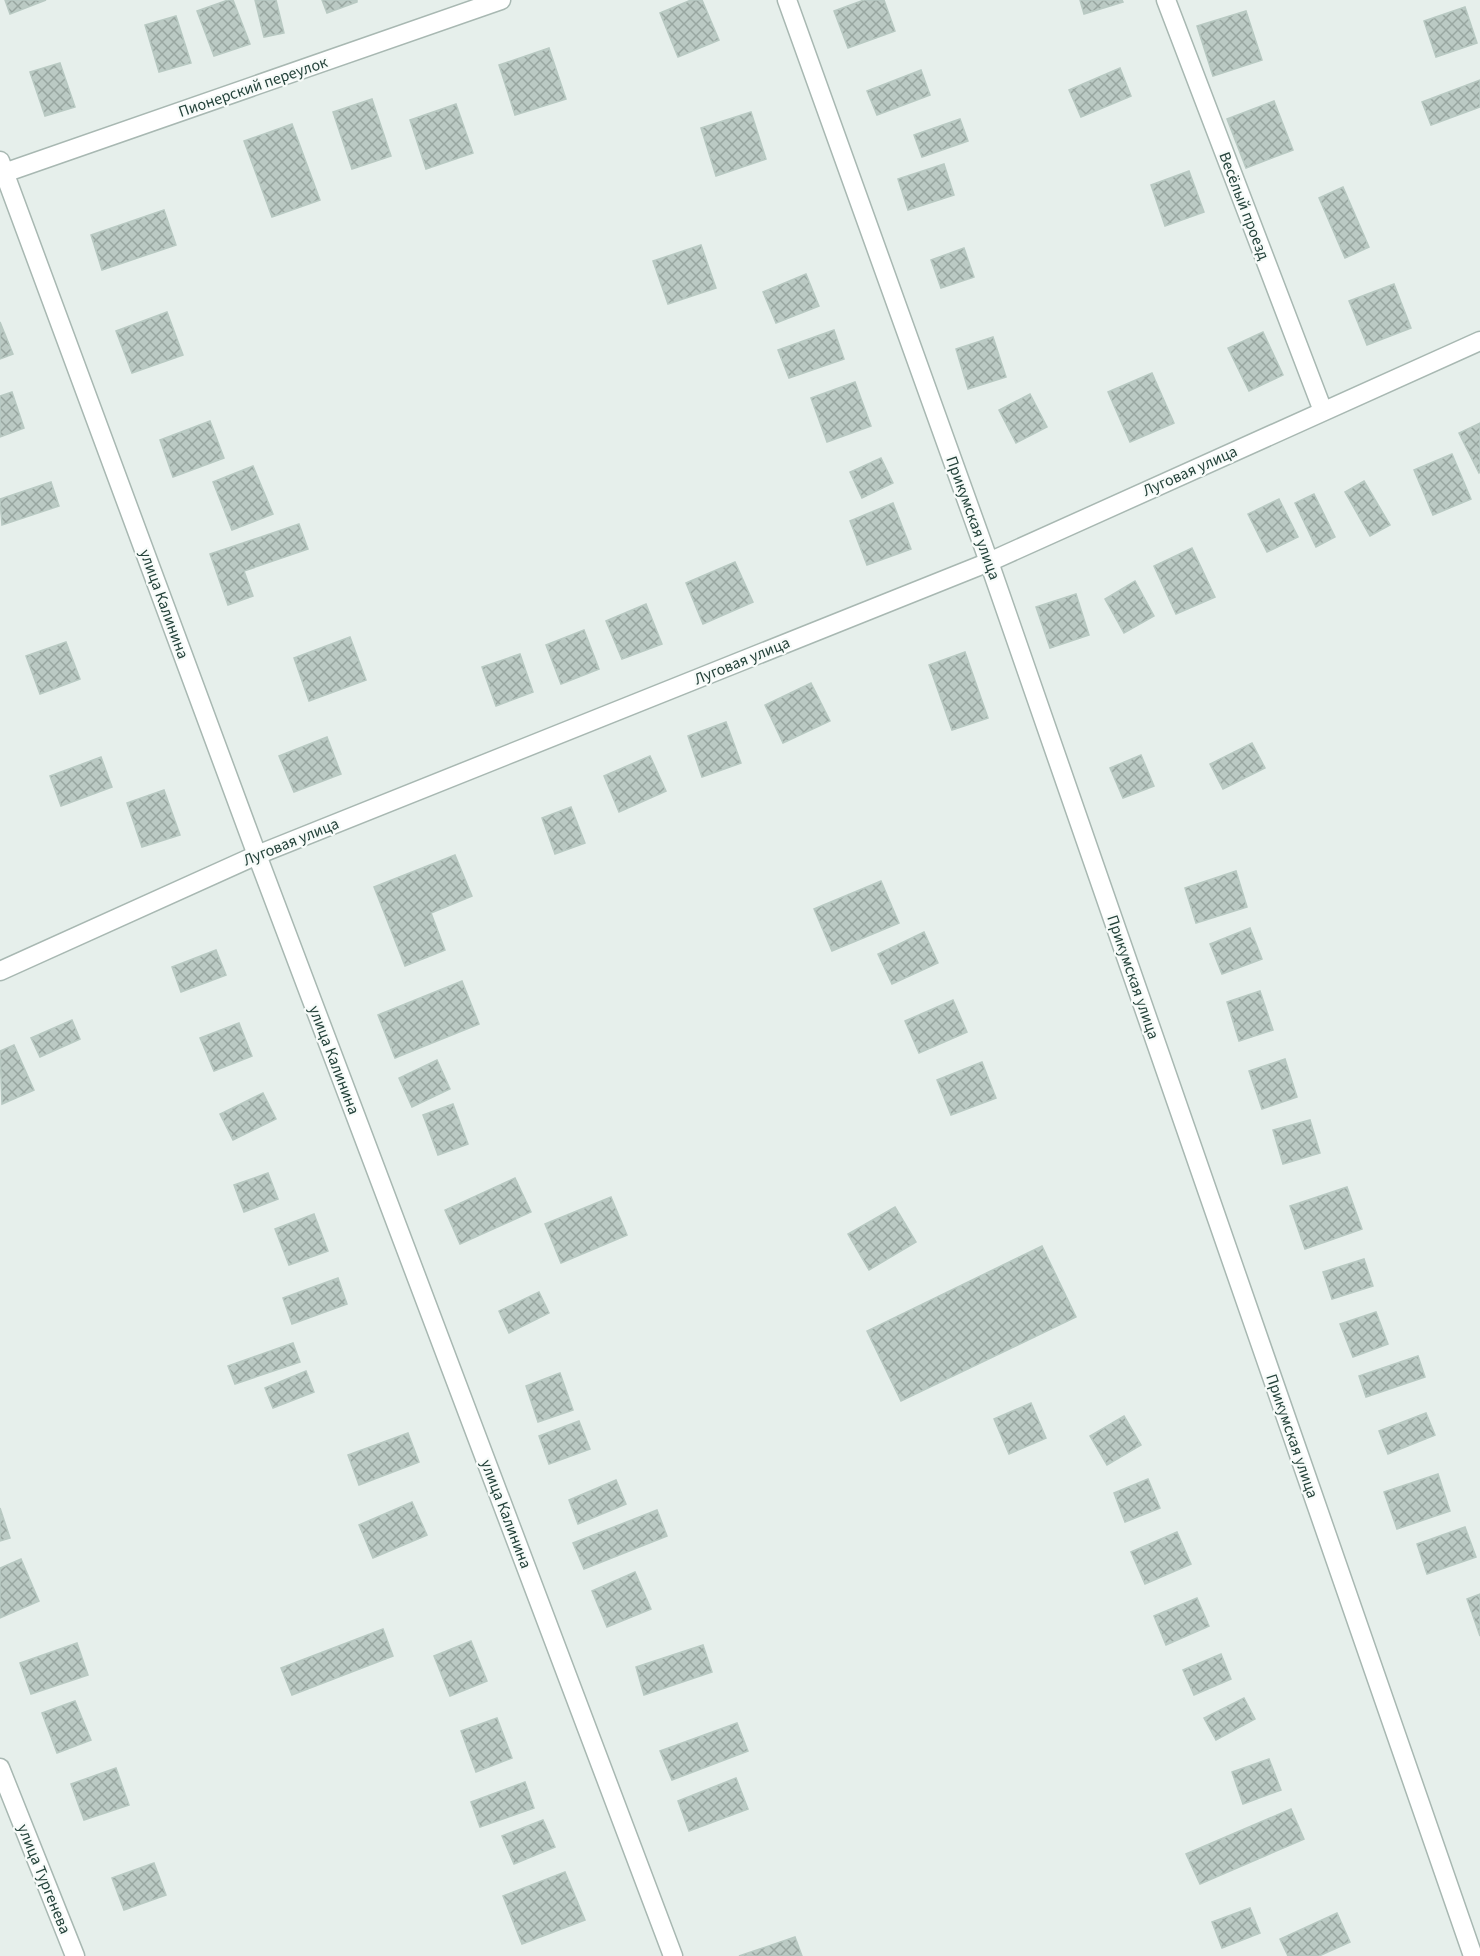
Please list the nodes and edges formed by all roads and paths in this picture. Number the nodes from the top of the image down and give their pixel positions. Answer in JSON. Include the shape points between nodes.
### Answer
{"nodes":[{"id":1,"x":501,"y":0,"type":"edge"},
{"id":2,"x":787,"y":0,"type":"edge"},
{"id":3,"x":1166,"y":0,"type":"edge"},
{"id":4,"x":2,"y":167,"type":"edge"},
{"id":5,"x":1480,"y":341,"type":"edge"},
{"id":6,"x":1323,"y":411,"type":"junction"},
{"id":7,"x":989,"y":562,"type":"junction"},
{"id":8,"x":257,"y":855,"type":"junction"},
{"id":9,"x":0,"y":971,"type":"edge"},
{"id":10,"x":0,"y":1768,"type":"edge"},
{"id":11,"x":75,"y":1956,"type":"edge"},
{"id":12,"x":673,"y":1956,"type":"edge"},
{"id":13,"x":1473,"y":1956,"type":"edge"}],
"edges":[{"from":1,"to":4,"type":"street","name":"Пионерский переулок"},
{"from":2,"to":7,"type":"street","name":"Прикумская улица"},
{"from":3,"to":6,"type":"street","name":"Весёлый проезд"},
{"from":4,"to":8,"type":"street","name":"улица Калинина"},
{"from":5,"to":6,"type":"street","name":"Луговая улица"},
{"from":6,"to":7,"type":"street","name":"Луговая улица"},
{"from":7,"to":8,"type":"street","name":"Луговая улица"},
{"from":7,"to":13,"type":"street","name":"Прикумская улица"},
{"from":8,"to":9,"type":"street","name":"Луговая улица"},
{"from":8,"to":12,"type":"street","name":"улица Калинина"},
{"from":10,"to":11,"type":"street","name":"улица Тургенева"}]}
